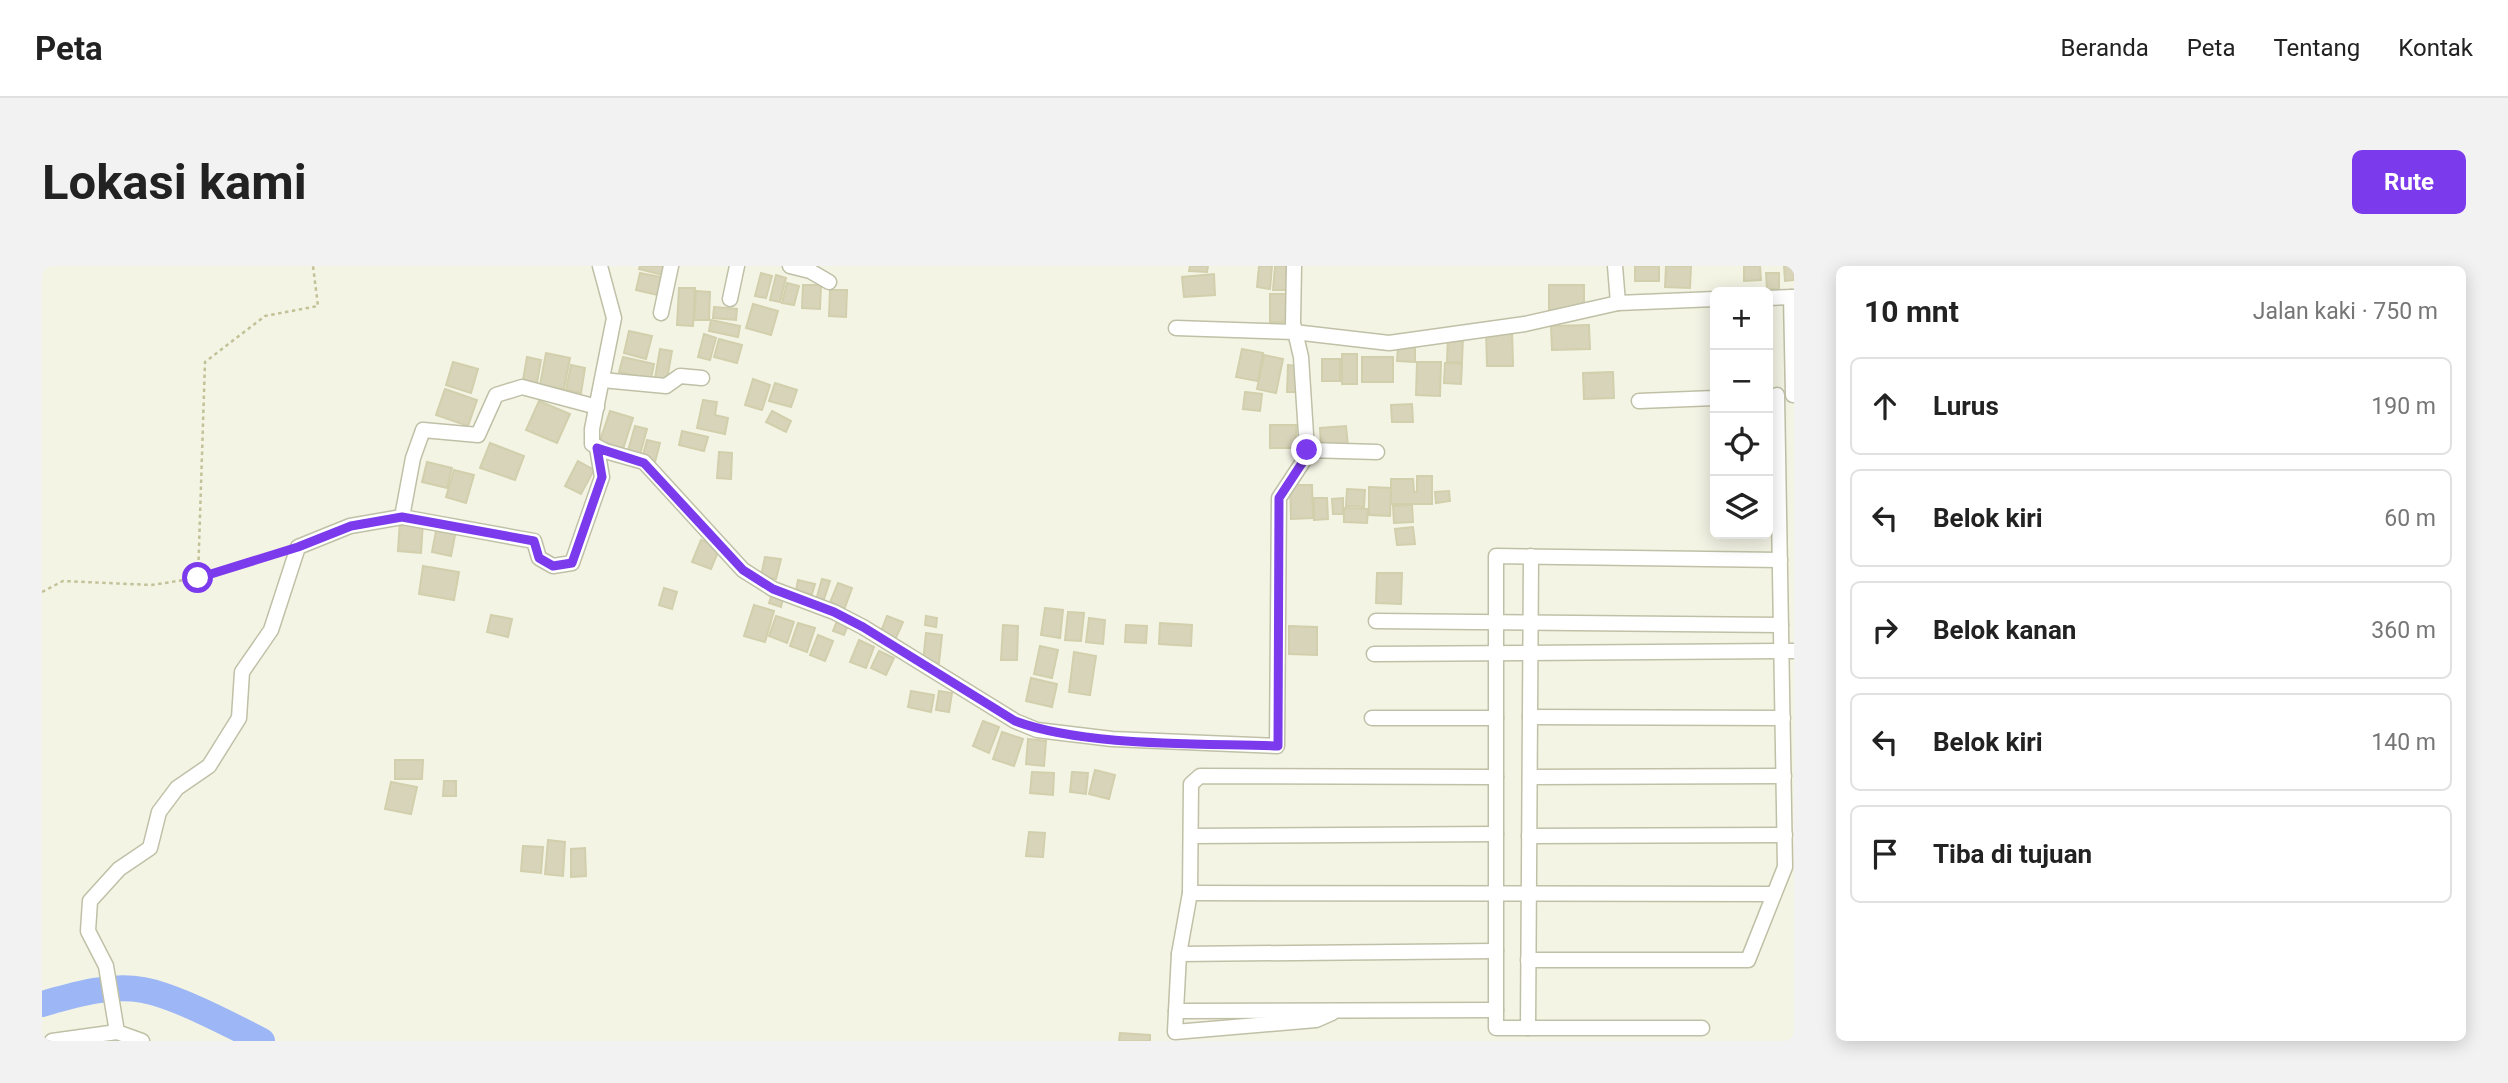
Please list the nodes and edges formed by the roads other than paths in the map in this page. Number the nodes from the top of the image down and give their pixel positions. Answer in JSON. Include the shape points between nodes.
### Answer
{"nodes":[{"id":1,"x":600,"y":266,"type":"edge"},
{"id":2,"x":671,"y":266,"type":"edge"},
{"id":3,"x":737,"y":266,"type":"edge"},
{"id":4,"x":790,"y":266,"type":"edge"},
{"id":5,"x":1294,"y":266,"type":"edge"},
{"id":6,"x":1615,"y":266,"type":"edge"},
{"id":7,"x":829,"y":282,"type":"dead end"},
{"id":8,"x":1792,"y":297,"type":"edge"},
{"id":9,"x":1773,"y":298,"type":"edge"},
{"id":10,"x":730,"y":299,"type":"dead end"},
{"id":11,"x":1710,"y":299,"type":"edge"},
{"id":12,"x":1618,"y":303,"type":"junction"},
{"id":13,"x":661,"y":313,"type":"dead end"},
{"id":14,"x":1177,"y":328,"type":"dead end"},
{"id":15,"x":1294,"y":332,"type":"junction"},
{"id":16,"x":702,"y":378,"type":"dead end"},
{"id":17,"x":602,"y":380,"type":"junction"},
{"id":18,"x":1793,"y":395,"type":"edge"},
{"id":19,"x":1773,"y":396,"type":"edge"},
{"id":20,"x":1710,"y":398,"type":"edge"},
{"id":21,"x":1639,"y":401,"type":"dead end"},
{"id":22,"x":597,"y":407,"type":"junction"},
{"id":23,"x":1773,"y":413,"type":"edge"},
{"id":24,"x":597,"y":448,"type":"junction"},
{"id":25,"x":1310,"y":451,"type":"junction"},
{"id":26,"x":1377,"y":452,"type":"dead end"},
{"id":27,"x":402,"y":517,"type":"junction"},
{"id":28,"x":1531,"y":556,"type":"junction"},
{"id":29,"x":1780,"y":560,"type":"junction"},
{"id":30,"x":1376,"y":621,"type":"dead end"},
{"id":31,"x":1496,"y":622,"type":"junction"},
{"id":32,"x":1531,"y":622,"type":"junction"},
{"id":33,"x":1781,"y":625,"type":"junction"},
{"id":34,"x":1788,"y":651,"type":"edge"},
{"id":35,"x":1496,"y":653,"type":"junction"},
{"id":36,"x":1530,"y":653,"type":"junction"},
{"id":37,"x":1374,"y":654,"type":"dead end"},
{"id":38,"x":1530,"y":717,"type":"junction"},
{"id":39,"x":1371,"y":718,"type":"dead end"},
{"id":40,"x":1496,"y":718,"type":"junction"},
{"id":41,"x":1783,"y":718,"type":"junction"},
{"id":42,"x":1784,"y":776,"type":"junction"},
{"id":43,"x":1496,"y":777,"type":"junction"},
{"id":44,"x":1530,"y":777,"type":"junction"},
{"id":45,"x":1496,"y":834,"type":"junction"},
{"id":46,"x":1785,"y":835,"type":"junction"},
{"id":47,"x":1191,"y":836,"type":"junction"},
{"id":48,"x":1529,"y":836,"type":"junction"},
{"id":49,"x":1190,"y":893,"type":"junction"},
{"id":50,"x":1529,"y":893,"type":"junction"},
{"id":51,"x":1496,"y":894,"type":"junction"},
{"id":52,"x":1774,"y":894,"type":"junction"},
{"id":53,"x":1496,"y":951,"type":"junction"},
{"id":54,"x":1179,"y":954,"type":"junction"},
{"id":55,"x":1528,"y":960,"type":"junction"},
{"id":56,"x":1338,"y":1010,"type":"junction"},
{"id":57,"x":1496,"y":1010,"type":"junction"},
{"id":58,"x":1176,"y":1011,"type":"junction"},
{"id":59,"x":1528,"y":1028,"type":"junction"},
{"id":60,"x":1702,"y":1028,"type":"dead end"},
{"id":61,"x":117,"y":1032,"type":"junction"},
{"id":62,"x":52,"y":1041,"type":"edge"},
{"id":63,"x":142,"y":1041,"type":"edge"}],
"edges":[{"from":1,"to":17,"type":"street","via":[[614,318]]},
{"from":2,"to":13,"type":"street"},
{"from":3,"to":10,"type":"street"},
{"from":4,"to":7,"type":"street"},
{"from":5,"to":15,"type":"street"},
{"from":6,"to":12,"type":"street"},
{"from":8,"to":9,"type":"street"},
{"from":8,"to":18,"type":"street"},
{"from":11,"to":12,"type":"street"},
{"from":12,"to":15,"type":"street","via":[[1525,324],[1388,343]]},
{"from":14,"to":15,"type":"street"},
{"from":15,"to":25,"type":"street","via":[[1301,357]]},
{"from":16,"to":17,"type":"street","via":[[680,376],[666,386]]},
{"from":17,"to":22,"type":"street"},
{"from":18,"to":19,"type":"street"},
{"from":20,"to":21,"type":"street"},
{"from":22,"to":24,"type":"street","via":[[590,440]]},
{"from":22,"to":27,"type":"street","via":[[522,387],[496,395],[478,435],[423,430]]},
{"from":23,"to":29,"type":"street"},
{"from":24,"to":25,"type":"street","via":[[644,463],[743,570],[773,589],[863,627],[1015,721],[1037,730],[1112,738],[1278,746],[1279,498]]},
{"from":24,"to":27,"type":"street","via":[[602,477],[572,563],[553,566],[539,558],[534,541]]},
{"from":25,"to":26,"type":"street"},
{"from":27,"to":61,"type":"street","via":[[351,526],[298,547],[271,630],[243,672],[239,718],[209,766],[177,788],[159,812],[150,848],[119,869],[90,901],[88,931],[106,966]]},
{"from":28,"to":29,"type":"street"},
{"from":28,"to":31,"type":"street","via":[[1496,556]]},
{"from":28,"to":32,"type":"street"},
{"from":29,"to":33,"type":"street"},
{"from":30,"to":31,"type":"street"},
{"from":31,"to":32,"type":"street"},
{"from":31,"to":35,"type":"street"},
{"from":32,"to":33,"type":"street"},
{"from":32,"to":36,"type":"street"},
{"from":33,"to":34,"type":"street"},
{"from":34,"to":36,"type":"street"},
{"from":34,"to":41,"type":"street"},
{"from":35,"to":36,"type":"street"},
{"from":35,"to":37,"type":"street"},
{"from":35,"to":40,"type":"street"},
{"from":36,"to":38,"type":"street"},
{"from":38,"to":41,"type":"street"},
{"from":38,"to":44,"type":"street"},
{"from":39,"to":40,"type":"street"},
{"from":40,"to":43,"type":"street"},
{"from":41,"to":42,"type":"street"},
{"from":42,"to":44,"type":"street"},
{"from":42,"to":46,"type":"street"},
{"from":43,"to":45,"type":"street"},
{"from":43,"to":47,"type":"street","via":[[1200,776],[1191,785]]},
{"from":44,"to":48,"type":"street"},
{"from":45,"to":47,"type":"street"},
{"from":45,"to":51,"type":"street"},
{"from":46,"to":48,"type":"street"},
{"from":46,"to":52,"type":"street","via":[[1785,867]]},
{"from":47,"to":49,"type":"street"},
{"from":48,"to":50,"type":"street"},
{"from":49,"to":51,"type":"street"},
{"from":49,"to":54,"type":"street"},
{"from":50,"to":51,"type":"street"},
{"from":50,"to":52,"type":"street"},
{"from":50,"to":55,"type":"street"},
{"from":51,"to":53,"type":"street"},
{"from":52,"to":55,"type":"street","via":[[1748,960]]},
{"from":53,"to":54,"type":"street"},
{"from":53,"to":57,"type":"street"},
{"from":54,"to":58,"type":"street"},
{"from":55,"to":59,"type":"street"},
{"from":56,"to":57,"type":"street"},
{"from":56,"to":58,"type":"street"},
{"from":56,"to":58,"type":"street","via":[[1315,1020],[1175,1032]]},
{"from":57,"to":59,"type":"street","via":[[1496,1028]]},
{"from":59,"to":60,"type":"street"},
{"from":61,"to":62,"type":"street"},
{"from":61,"to":63,"type":"street"}]}
